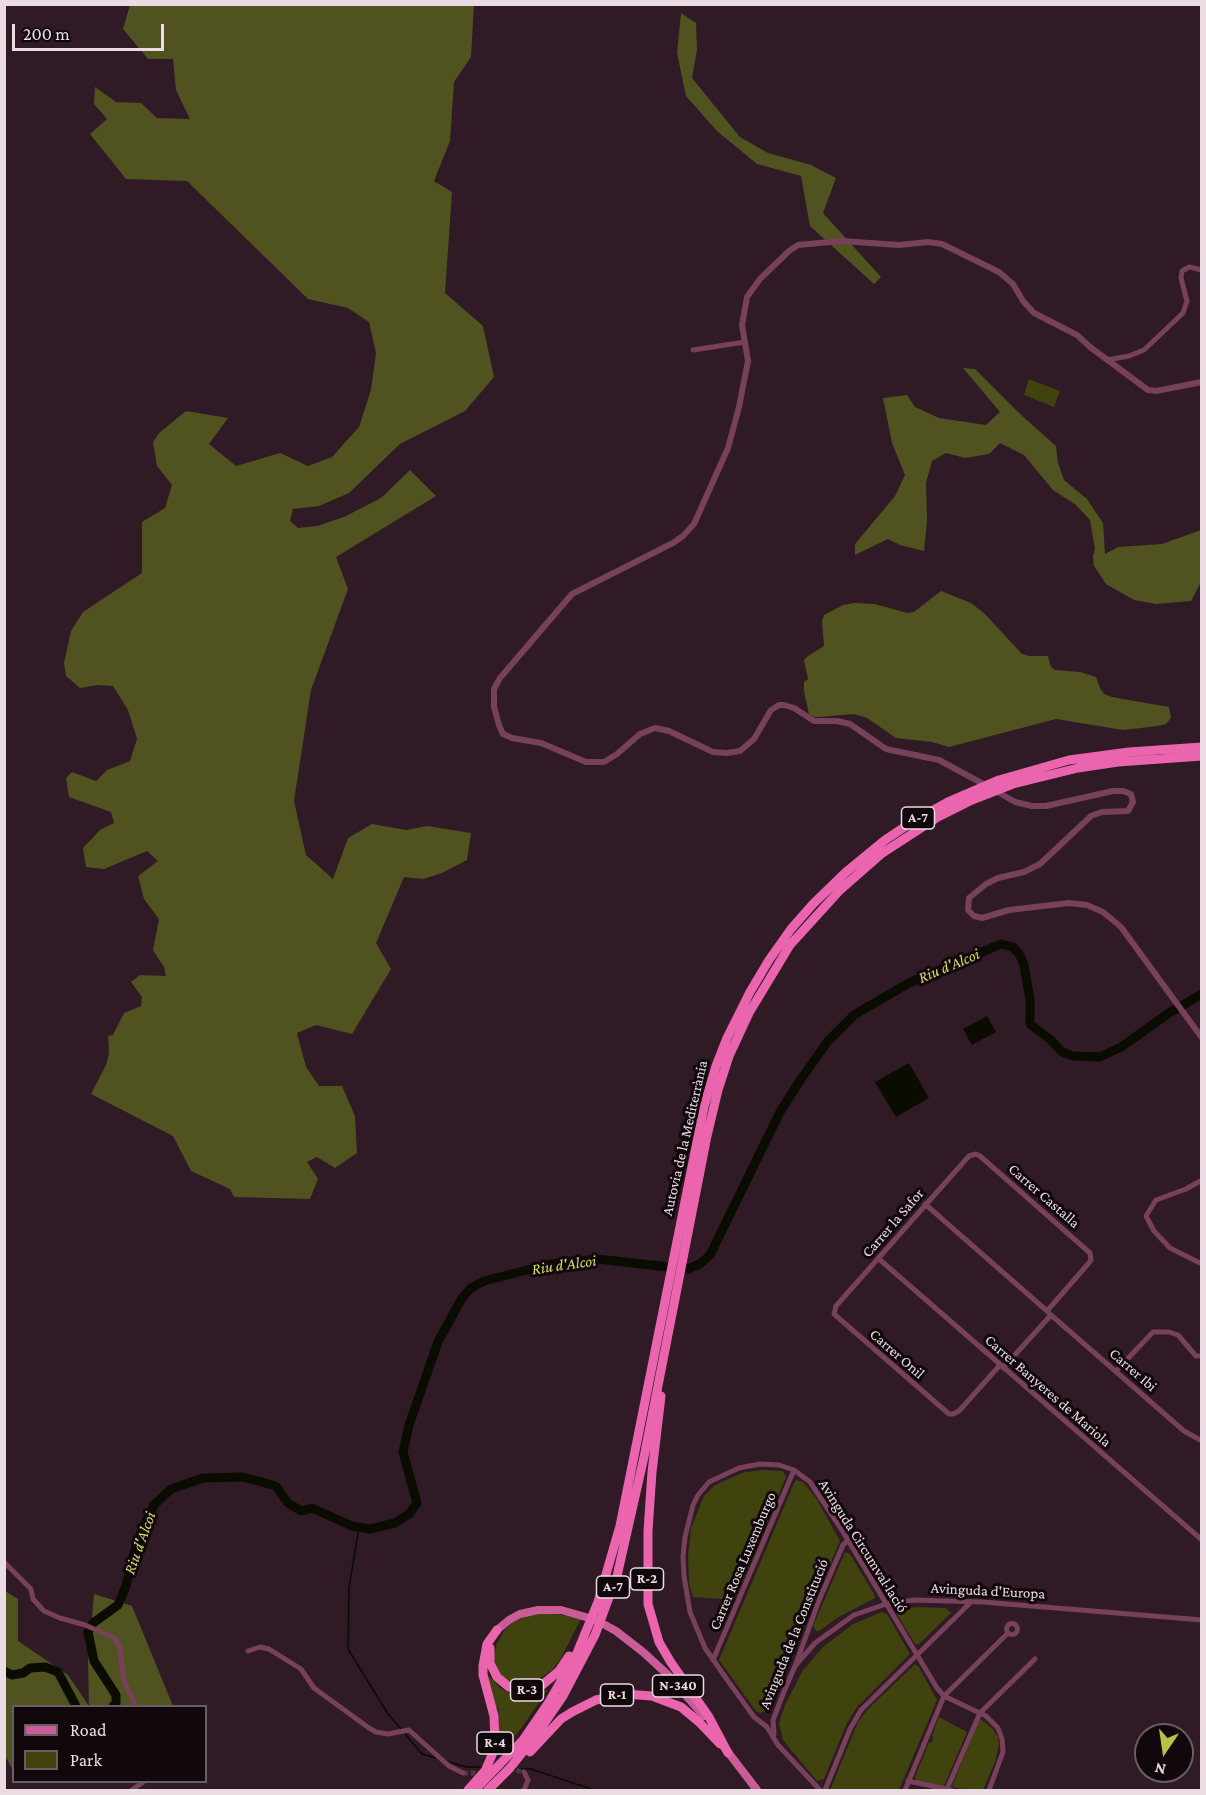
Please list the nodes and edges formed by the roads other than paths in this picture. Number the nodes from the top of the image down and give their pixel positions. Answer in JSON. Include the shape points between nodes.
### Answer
{"nodes":[{"id":1,"x":1202,"y":270,"type":"edge"},
{"id":2,"x":745,"y":342,"type":"junction"},
{"id":3,"x":693,"y":350,"type":"dead end"},
{"id":4,"x":1107,"y":360,"type":"junction"},
{"id":5,"x":1202,"y":382,"type":"edge"},
{"id":6,"x":1202,"y":747,"type":"edge"},
{"id":7,"x":1202,"y":756,"type":"edge"},
{"id":8,"x":1202,"y":1038,"type":"edge"},
{"id":9,"x":732,"y":1039,"type":"junction"},
{"id":10,"x":976,"y":1154,"type":"joint"},
{"id":11,"x":1202,"y":1180,"type":"edge"},
{"id":12,"x":925,"y":1204,"type":"junction"},
{"id":13,"x":879,"y":1259,"type":"junction"},
{"id":14,"x":1202,"y":1264,"type":"edge"},
{"id":15,"x":1049,"y":1313,"type":"junction"},
{"id":16,"x":834,"y":1314,"type":"joint"},
{"id":17,"x":671,"y":1318,"type":"joint"},
{"id":18,"x":1202,"y":1356,"type":"edge"},
{"id":19,"x":1002,"y":1367,"type":"junction"},
{"id":20,"x":1116,"y":1371,"type":"junction"},
{"id":21,"x":656,"y":1383,"type":"junction"},
{"id":22,"x":1202,"y":1441,"type":"edge"},
{"id":23,"x":794,"y":1470,"type":"junction"},
{"id":24,"x":1202,"y":1540,"type":"edge"},
{"id":25,"x":848,"y":1541,"type":"junction"},
{"id":26,"x":4,"y":1562,"type":"edge"},
{"id":27,"x":970,"y":1602,"type":"junction"},
{"id":28,"x":886,"y":1604,"type":"junction"},
{"id":29,"x":1202,"y":1620,"type":"edge"},
{"id":30,"x":497,"y":1630,"type":"junction"},
{"id":31,"x":586,"y":1632,"type":"junction"},
{"id":32,"x":1008,"y":1633,"type":"dead end"},
{"id":33,"x":248,"y":1651,"type":"dead end"},
{"id":34,"x":916,"y":1656,"type":"junction"},
{"id":35,"x":1035,"y":1659,"type":"dead end"},
{"id":36,"x":713,"y":1660,"type":"junction"},
{"id":37,"x":795,"y":1666,"type":"junction"},
{"id":38,"x":944,"y":1695,"type":"junction"},
{"id":39,"x":135,"y":1705,"type":"edge"},
{"id":40,"x":980,"y":1713,"type":"junction"},
{"id":41,"x":775,"y":1738,"type":"junction"},
{"id":42,"x":728,"y":1753,"type":"junction"},
{"id":43,"x":510,"y":1768,"type":"junction"},
{"id":44,"x":524,"y":1772,"type":"dead end"},
{"id":45,"x":463,"y":1773,"type":"tunnel mouth"},
{"id":46,"x":908,"y":1781,"type":"junction"},
{"id":47,"x":949,"y":1790,"type":"edge"},
{"id":48,"x":468,"y":1791,"type":"edge"},
{"id":49,"x":475,"y":1791,"type":"edge"},
{"id":50,"x":488,"y":1791,"type":"edge"},
{"id":51,"x":524,"y":1791,"type":"edge"},
{"id":52,"x":758,"y":1791,"type":"edge"},
{"id":53,"x":820,"y":1791,"type":"edge"},
{"id":54,"x":825,"y":1791,"type":"edge"},
{"id":55,"x":904,"y":1791,"type":"edge"},
{"id":56,"x":989,"y":1791,"type":"edge"}],
"edges":[{"from":1,"to":4,"type":"street","via":[[1189,267],[1182,271],[1187,301],[1183,312],[1143,350]]},
{"from":2,"to":3,"type":"street"},
{"from":2,"to":4,"type":"street","via":[[742,325],[747,297],[760,279],[795,247],[836,241],[906,245],[932,242],[999,272],[1034,313],[1077,335]]},
{"from":2,"to":8,"type":"street","via":[[748,364],[735,424],[694,524],[673,543],[587,584],[567,599],[496,684],[494,706],[503,734],[541,743],[592,763],[610,759],[640,734],[655,728],[669,730],[707,750],[727,753],[746,748],[767,714],[784,705],[814,721],[850,724],[886,749],[939,760],[1025,805],[1046,806],[1118,790],[1131,794],[1133,802],[1128,811],[1091,816],[1040,864],[986,884],[969,898],[968,907],[974,916],[982,918],[1009,910],[1069,903],[1098,909],[1117,922]]},
{"from":4,"to":5,"type":"street","via":[[1150,391]]},
{"from":6,"to":9,"type":"highway","name":"Autovia de la Mediterrània","number":"A-7","via":[[1096,755],[1041,766],[971,791],[912,822],[852,867],[791,929],[750,992]]},
{"from":7,"to":9,"type":"highway","name":"Autovia de la Mediterrània","number":"A-7","via":[[1118,762],[1048,774],[972,800],[908,835],[840,890],[790,945]]},
{"from":9,"to":17,"type":"highway","name":"Autovia de la Mediterrània","number":"A-7","via":[[707,1136]]},
{"from":9,"to":21,"type":"highway","name":"Autovia de la Mediterrània","number":"A-7","via":[[716,1066],[696,1140]]},
{"from":10,"to":12,"type":"street","name":"Carrer la Safor","via":[[963,1161]]},
{"from":10,"to":15,"type":"street","name":"Carrer Castalla","via":[[1090,1253],[1091,1260]]},
{"from":11,"to":14,"type":"street","via":[[1156,1200],[1146,1216],[1170,1248]]},
{"from":12,"to":13,"type":"street","name":"Carrer la Safor"},
{"from":12,"to":15,"type":"street","name":"Carrer Ibi"},
{"from":13,"to":16,"type":"street","name":"Carrer la Safor","via":[[836,1306]]},
{"from":13,"to":19,"type":"street","name":"Carrer Banyeres de Mariola"},
{"from":15,"to":19,"type":"street"},
{"from":15,"to":20,"type":"street","name":"Carrer Ibi"},
{"from":16,"to":19,"type":"street","name":"Carrer Onil","via":[[945,1412],[959,1411]]},
{"from":17,"to":21,"type":"highway","number":"R-2","via":[[670,1343]]},
{"from":18,"to":20,"type":"street","via":[[1196,1356],[1179,1335],[1153,1332]]},
{"from":19,"to":24,"type":"street","name":"Carrer Banyeres de Mariola"},
{"from":20,"to":22,"type":"street","name":"Carrer Ibi","via":[[1184,1431]]},
{"from":21,"to":31,"type":"highway","name":"Autovia de la Mediterrània","number":"A-7","via":[[618,1536]]},
{"from":21,"to":42,"type":"highway","number":"R-2","via":[[648,1604],[664,1652],[709,1717]]},
{"from":21,"to":43,"type":"highway","name":"Autovia de la Mediterrània","number":"A-7","via":[[625,1544],[595,1635],[551,1715]]},
{"from":23,"to":25,"type":"street","name":"Avinguda Circumval·lació","via":[[814,1487]]},
{"from":23,"to":36,"type":"street","name":"Carrer Rosa Luxemburgo"},
{"from":23,"to":36,"type":"street","via":[[769,1464],[739,1468],[709,1482],[693,1505],[685,1537],[684,1576],[690,1612]]},
{"from":25,"to":28,"type":"street","name":"Avinguda Circumval·lació"},
{"from":25,"to":37,"type":"street","name":"Avinguda de la Constitució","via":[[820,1598]]},
{"from":26,"to":39,"type":"street","via":[[31,1589],[40,1608],[110,1635],[118,1643],[124,1681]]},
{"from":27,"to":28,"type":"street","name":"Avinguda d'Europa","via":[[915,1599]]},
{"from":27,"to":29,"type":"street","name":"Avinguda d'Europa"},
{"from":27,"to":34,"type":"street"},
{"from":28,"to":34,"type":"street","name":"Avinguda Circumval·lació"},
{"from":28,"to":37,"type":"street","name":"Avinguda d'Europa","via":[[841,1623],[815,1643]]},
{"from":30,"to":31,"type":"highway","number":"R-3","via":[[489,1655],[492,1670],[509,1687],[526,1690],[541,1686],[555,1675]]},
{"from":30,"to":42,"type":"main road","number":"N-340","via":[[527,1612],[550,1609],[596,1620],[616,1631],[668,1675],[703,1715]]},
{"from":30,"to":48,"type":"highway","number":"R-4","via":[[487,1644],[483,1666],[494,1716],[495,1742],[485,1771]]},
{"from":31,"to":49,"type":"highway","name":"Autovia de la Mediterrània","number":"A-7","via":[[536,1721]]},
{"from":32,"to":38,"type":"street"},
{"from":33,"to":45,"type":"street","via":[[269,1649],[301,1669],[314,1688],[369,1728],[388,1734],[409,1730],[449,1766]]},
{"from":34,"to":38,"type":"street","name":"Avinguda Circumval·lació"},
{"from":34,"to":54,"type":"street","via":[[857,1715]]},
{"from":35,"to":40,"type":"street"},
{"from":36,"to":41,"type":"street","via":[[754,1717]]},
{"from":37,"to":41,"type":"street","name":"Avinguda de la Constitució","via":[[773,1720]]},
{"from":38,"to":40,"type":"street","name":"Avinguda Circumval·lació"},
{"from":38,"to":46,"type":"street"},
{"from":40,"to":47,"type":"street"},
{"from":40,"to":56,"type":"street","name":"Avinguda Circumval·lació","via":[[998,1728],[1002,1739],[1001,1758]]},
{"from":41,"to":53,"type":"street"},
{"from":42,"to":43,"type":"highway","number":"R-1","via":[[681,1707],[652,1696],[625,1694],[596,1700],[561,1719]]},
{"from":42,"to":52,"type":"main road","number":"N-340"},
{"from":43,"to":50,"type":"highway","name":"Autovia de la Mediterrània","number":"A-7"},
{"from":44,"to":51,"type":"street","via":[[528,1780]]},
{"from":46,"to":47,"type":"street"},
{"from":46,"to":55,"type":"street"}]}
